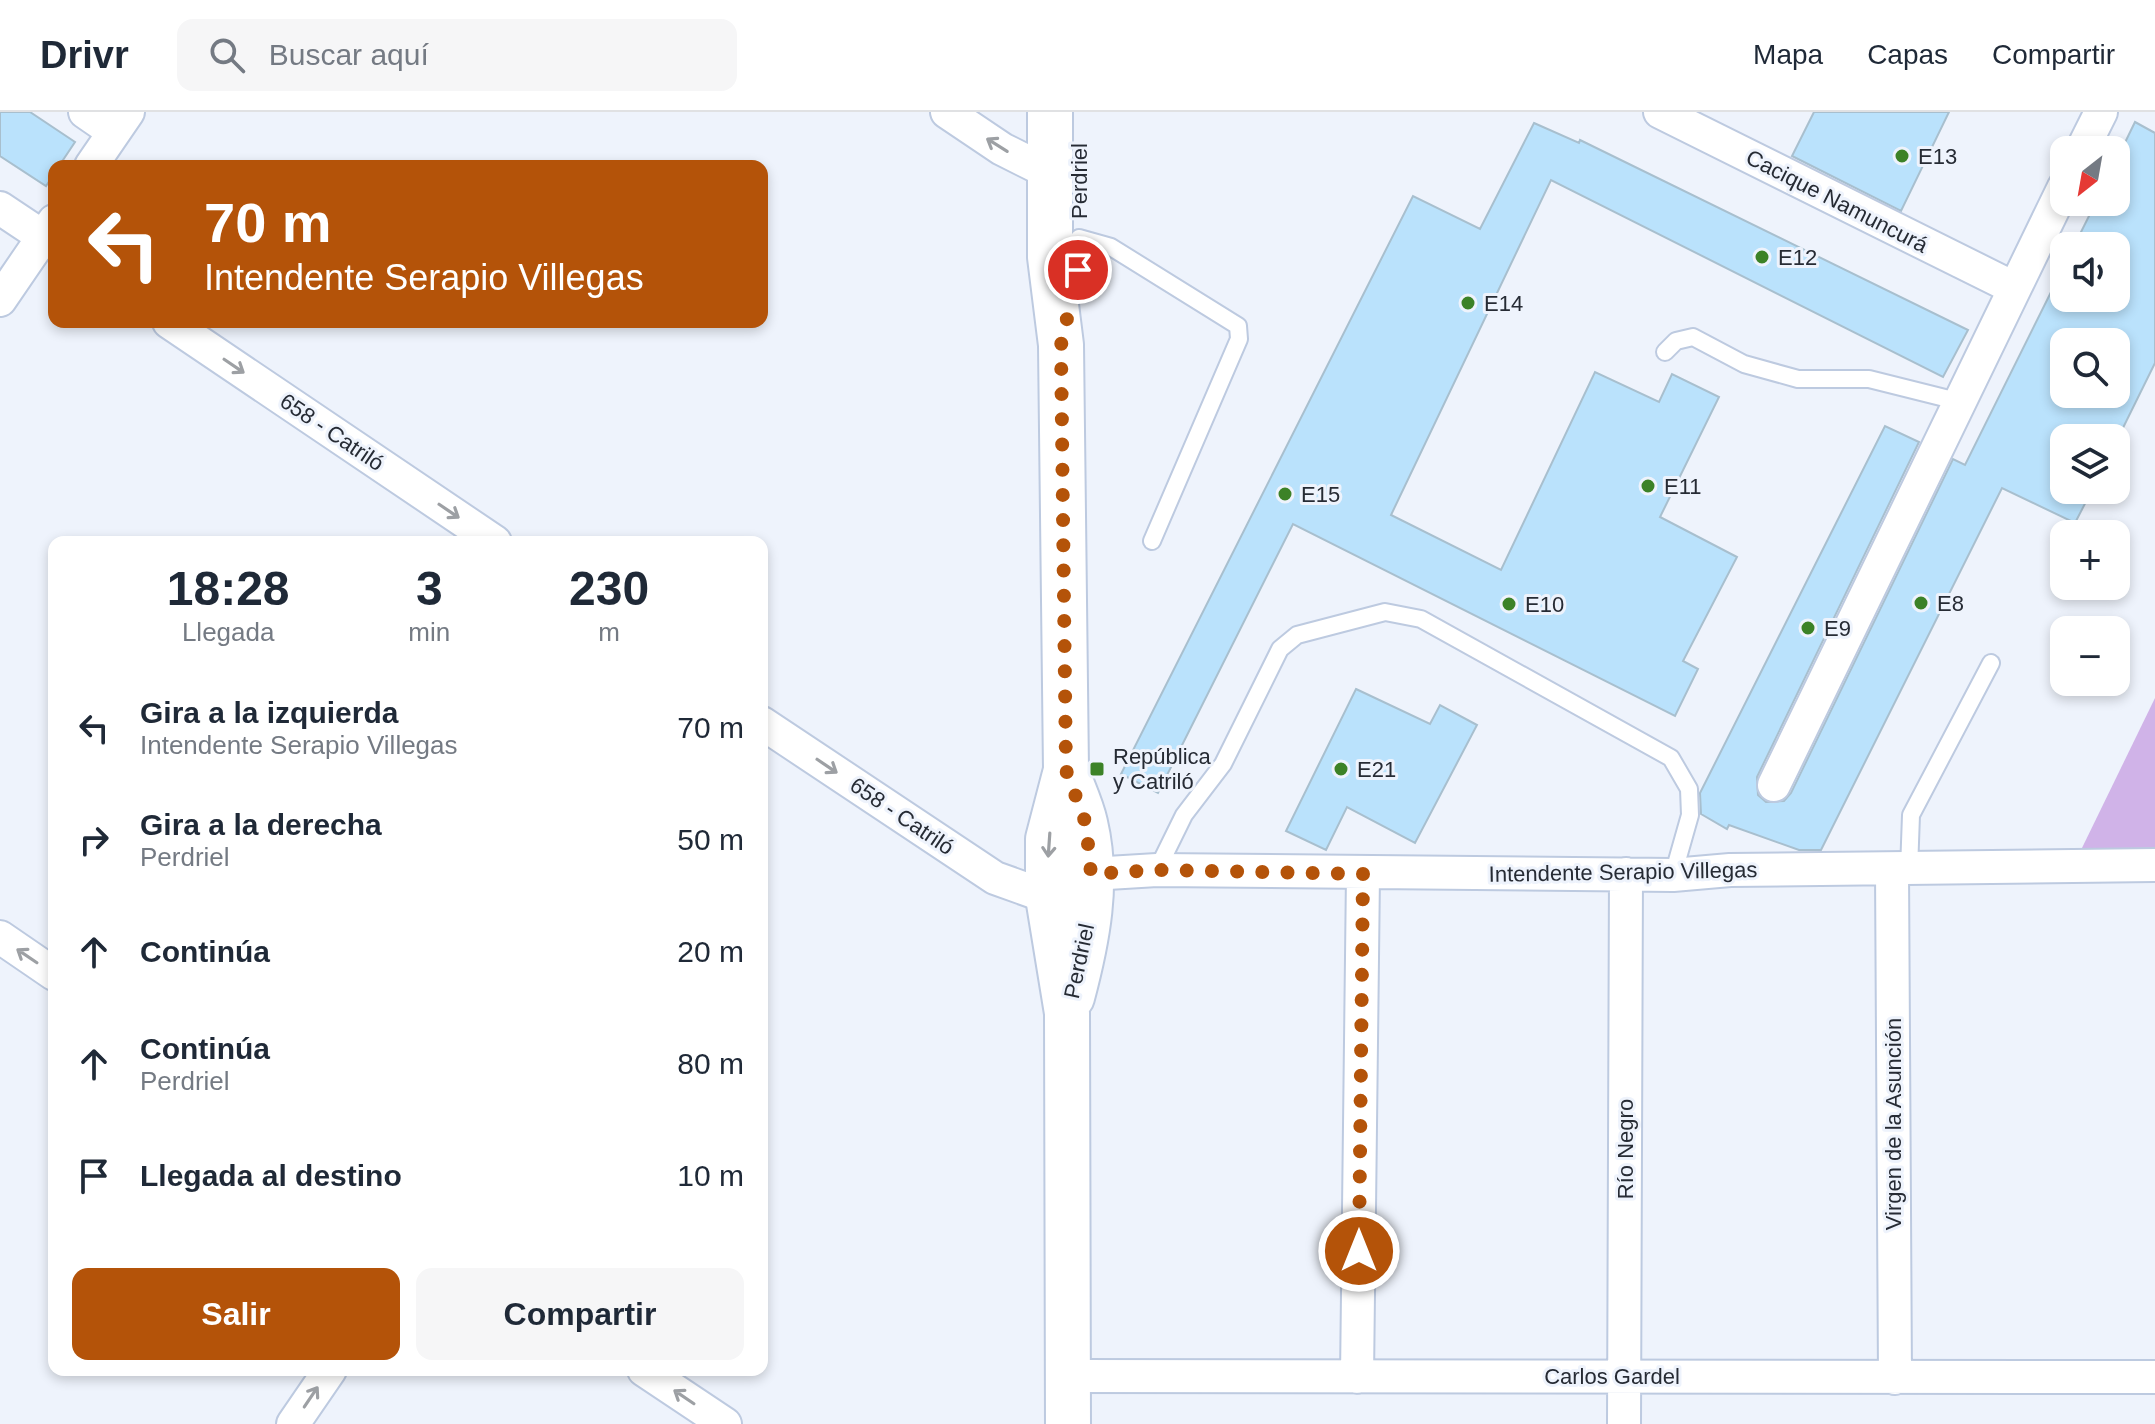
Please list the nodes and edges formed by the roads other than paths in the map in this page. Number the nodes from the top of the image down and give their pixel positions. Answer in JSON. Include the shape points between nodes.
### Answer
{"nodes":[{"id":1,"x":85,"y":112,"type":"edge"},
{"id":2,"x":947,"y":112,"type":"edge"},
{"id":3,"x":1050,"y":112,"type":"edge"},
{"id":4,"x":1078,"y":112,"type":"edge"},
{"id":5,"x":1660,"y":112,"type":"edge"},
{"id":6,"x":2101,"y":112,"type":"edge"},
{"id":7,"x":1701,"y":121,"type":"edge"},
{"id":8,"x":121,"y":122,"type":"edge"},
{"id":9,"x":2089,"y":136,"type":"edge"},
{"id":10,"x":95,"y":160,"type":"edge"},
{"id":11,"x":1050,"y":173,"type":"junction"},
{"id":12,"x":0,"y":208,"type":"edge"},
{"id":13,"x":2050,"y":215,"type":"edge"},
{"id":14,"x":48,"y":233,"type":"edge"},
{"id":15,"x":48,"y":237,"type":"edge"},
{"id":16,"x":1079,"y":238,"type":"junction"},
{"id":17,"x":2014,"y":288,"type":"junction"},
{"id":18,"x":0,"y":300,"type":"edge"},
{"id":19,"x":178,"y":328,"type":"edge"},
{"id":20,"x":1061,"y":345,"type":"junction"},
{"id":21,"x":1665,"y":352,"type":"dead end"},
{"id":22,"x":1961,"y":402,"type":"junction"},
{"id":23,"x":486,"y":536,"type":"edge"},
{"id":24,"x":1152,"y":541,"type":"dead end"},
{"id":25,"x":1991,"y":663,"type":"dead end"},
{"id":26,"x":768,"y":727,"type":"edge"},
{"id":27,"x":1066,"y":770,"type":"junction"},
{"id":28,"x":1774,"y":785,"type":"dead end"},
{"id":29,"x":2155,"y":865,"type":"edge"},
{"id":30,"x":1157,"y":870,"type":"junction"},
{"id":31,"x":1900,"y":870,"type":"junction"},
{"id":32,"x":1091,"y":874,"type":"junction"},
{"id":33,"x":1363,"y":874,"type":"junction"},
{"id":34,"x":1626,"y":874,"type":"junction"},
{"id":35,"x":1673,"y":875,"type":"junction"},
{"id":36,"x":1048,"y":897,"type":"junction"},
{"id":37,"x":0,"y":937,"type":"edge"},
{"id":38,"x":48,"y":970,"type":"edge"},
{"id":39,"x":1067,"y":1013,"type":"junction"},
{"id":40,"x":326,"y":1376,"type":"edge"},
{"id":41,"x":653,"y":1376,"type":"edge"},
{"id":42,"x":1069,"y":1376,"type":"junction"},
{"id":43,"x":1624,"y":1376,"type":"junction"},
{"id":44,"x":1357,"y":1377,"type":"junction"},
{"id":45,"x":2155,"y":1377,"type":"edge"},
{"id":46,"x":1895,"y":1378,"type":"junction"},
{"id":47,"x":293,"y":1424,"type":"edge"},
{"id":48,"x":725,"y":1424,"type":"edge"},
{"id":49,"x":1068,"y":1424,"type":"edge"},
{"id":50,"x":1624,"y":1424,"type":"edge"}],
"edges":[{"from":1,"to":8,"type":"street"},
{"from":11,"to":2,"type":"street","one_way":true},
{"from":3,"to":11,"type":"main road"},
{"from":4,"to":16,"type":"main road","name":"Perdriel"},
{"from":5,"to":7,"type":"street","name":"Cacique Namuncurá"},
{"from":6,"to":9,"type":"street"},
{"from":7,"to":17,"type":"street","name":"Cacique Namuncurá"},
{"from":8,"to":10,"type":"street"},
{"from":11,"to":20,"type":"main road","via":[[1050,257]]},
{"from":12,"to":14,"type":"street"},
{"from":13,"to":17,"type":"street"},
{"from":15,"to":18,"type":"street"},
{"from":16,"to":20,"type":"main road","name":"Perdriel","via":[[1078,270]]},
{"from":16,"to":24,"type":"lane","via":[[1111,247],[1238,326],[1239,339]]},
{"from":17,"to":22,"type":"street"},
{"from":19,"to":23,"type":"street","name":"658 - Catriló","one_way":true},
{"from":20,"to":27,"type":"main road"},
{"from":21,"to":22,"type":"lane","via":[[1676,341],[1693,337],[1744,364],[1798,379],[1869,379]]},
{"from":22,"to":28,"type":"street"},
{"from":25,"to":31,"type":"lane","via":[[1911,815]]},
{"from":26,"to":36,"type":"street","name":"658 - Catriló","one_way":true,"via":[[995,878]]},
{"from":27,"to":32,"type":"main road","name":"Perdriel","via":[[1086,824]]},
{"from":27,"to":36,"type":"main road","one_way":true,"via":[[1048,839]]},
{"from":29,"to":31,"type":"street","name":"Intendente Serapio Villegas"},
{"from":30,"to":32,"type":"street","name":"Intendente Serapio Villegas"},
{"from":30,"to":33,"type":"street","name":"Intendente Serapio Villegas"},
{"from":30,"to":35,"type":"lane","via":[[1184,815],[1223,764],[1280,649],[1297,635],[1385,612],[1421,619],[1671,758],[1689,789],[1690,815]]},
{"from":31,"to":35,"type":"street","name":"Intendente Serapio Villegas"},
{"from":31,"to":46,"type":"street","name":"Virgen de la Asunción"},
{"from":32,"to":39,"type":"main road","name":"Perdriel","via":[[1089,933]]},
{"from":33,"to":34,"type":"street","name":"Intendente Serapio Villegas"},
{"from":33,"to":44,"type":"street"},
{"from":34,"to":35,"type":"street","name":"Intendente Serapio Villegas"},
{"from":34,"to":43,"type":"street","name":"Río Negro"},
{"from":36,"to":39,"type":"main road"},
{"from":38,"to":37,"type":"street","one_way":true},
{"from":39,"to":42,"type":"main road"},
{"from":47,"to":40,"type":"street","one_way":true},
{"from":48,"to":41,"type":"street","one_way":true},
{"from":42,"to":44,"type":"street","name":"Carlos Gardel"},
{"from":42,"to":49,"type":"main road"},
{"from":43,"to":44,"type":"street","name":"Carlos Gardel"},
{"from":43,"to":46,"type":"street","name":"Carlos Gardel"},
{"from":43,"to":50,"type":"street","name":"Río Negro"},
{"from":45,"to":46,"type":"street","name":"Carlos Gardel"}]}
